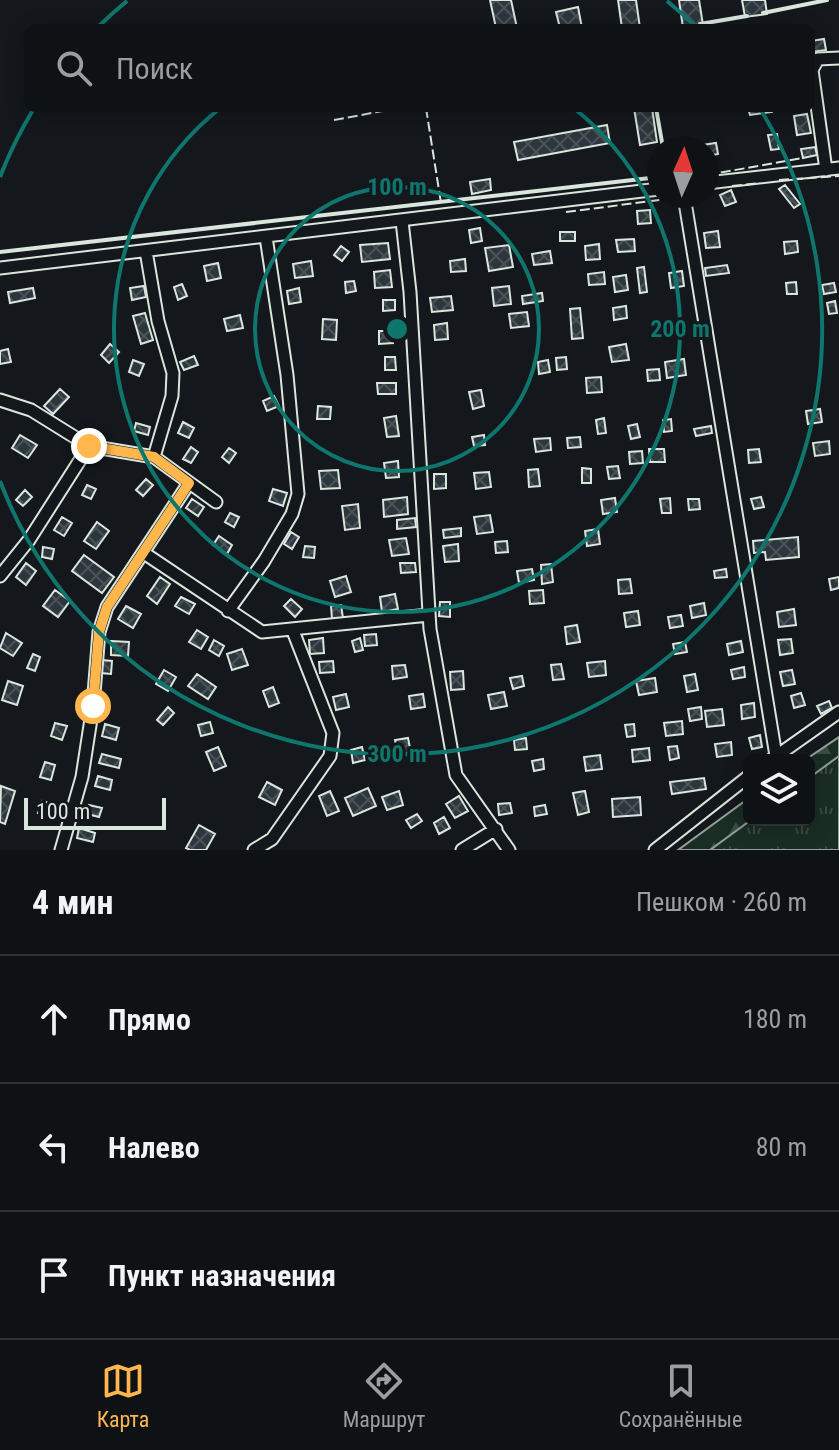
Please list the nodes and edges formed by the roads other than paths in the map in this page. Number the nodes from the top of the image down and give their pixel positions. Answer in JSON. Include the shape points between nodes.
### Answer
{"nodes":[{"id":1,"x":839,"y":58,"type":"edge"},
{"id":2,"x":815,"y":64,"type":"edge"},
{"id":3,"x":815,"y":91,"type":"edge"},
{"id":4,"x":839,"y":168,"type":"edge"},
{"id":5,"x":826,"y":170,"type":"junction"},
{"id":6,"x":719,"y":182,"type":"edge"},
{"id":7,"x":647,"y":190,"type":"edge"},
{"id":8,"x":686,"y":208,"type":"edge"},
{"id":9,"x":402,"y":221,"type":"junction"},
{"id":10,"x":266,"y":237,"type":"junction"},
{"id":11,"x":146,"y":251,"type":"junction"},
{"id":12,"x":0,"y":268,"type":"edge"},
{"id":13,"x":0,"y":400,"type":"edge"},
{"id":14,"x":89,"y":446,"type":"junction"},
{"id":15,"x":154,"y":457,"type":"junction"},
{"id":16,"x":189,"y":483,"type":"junction"},
{"id":17,"x":216,"y":502,"type":"dead end"},
{"id":18,"x":144,"y":553,"type":"junction"},
{"id":19,"x":0,"y":576,"type":"edge"},
{"id":20,"x":228,"y":611,"type":"junction"},
{"id":21,"x":429,"y":615,"type":"junction"},
{"id":22,"x":293,"y":631,"type":"junction"},
{"id":23,"x":839,"y":712,"type":"edge"},
{"id":24,"x":772,"y":754,"type":"edge"},
{"id":25,"x":779,"y":754,"type":"edge"},
{"id":26,"x":743,"y":781,"type":"edge"},
{"id":27,"x":496,"y":829,"type":"junction"},
{"id":28,"x":61,"y":850,"type":"edge"},
{"id":29,"x":254,"y":850,"type":"edge"},
{"id":30,"x":462,"y":850,"type":"edge"},
{"id":31,"x":509,"y":850,"type":"edge"},
{"id":32,"x":655,"y":850,"type":"edge"}],
"edges":[{"from":1,"to":2,"type":"street","via":[[818,59]]},
{"from":3,"to":5,"type":"street"},
{"from":4,"to":5,"type":"street"},
{"from":5,"to":6,"type":"street"},
{"from":7,"to":9,"type":"street"},
{"from":8,"to":24,"type":"street"},
{"from":9,"to":10,"type":"street"},
{"from":9,"to":21,"type":"street"},
{"from":10,"to":11,"type":"street"},
{"from":10,"to":20,"type":"street","via":[[298,494],[264,561]]},
{"from":11,"to":12,"type":"street"},
{"from":11,"to":15,"type":"street","via":[[173,373],[172,396]]},
{"from":13,"to":14,"type":"street","via":[[31,410]]},
{"from":14,"to":15,"type":"street"},
{"from":14,"to":19,"type":"street"},
{"from":15,"to":16,"type":"street"},
{"from":16,"to":17,"type":"street"},
{"from":16,"to":18,"type":"street"},
{"from":18,"to":20,"type":"street"},
{"from":18,"to":28,"type":"street","via":[[107,607],[99,632],[82,777]]},
{"from":20,"to":22,"type":"street","via":[[262,632]]},
{"from":21,"to":22,"type":"street"},
{"from":21,"to":27,"type":"street","via":[[456,775]]},
{"from":22,"to":29,"type":"street","via":[[333,733],[330,756],[272,839]]},
{"from":23,"to":25,"type":"street"},
{"from":26,"to":32,"type":"street"},
{"from":27,"to":30,"type":"street"},
{"from":27,"to":31,"type":"street"}]}
